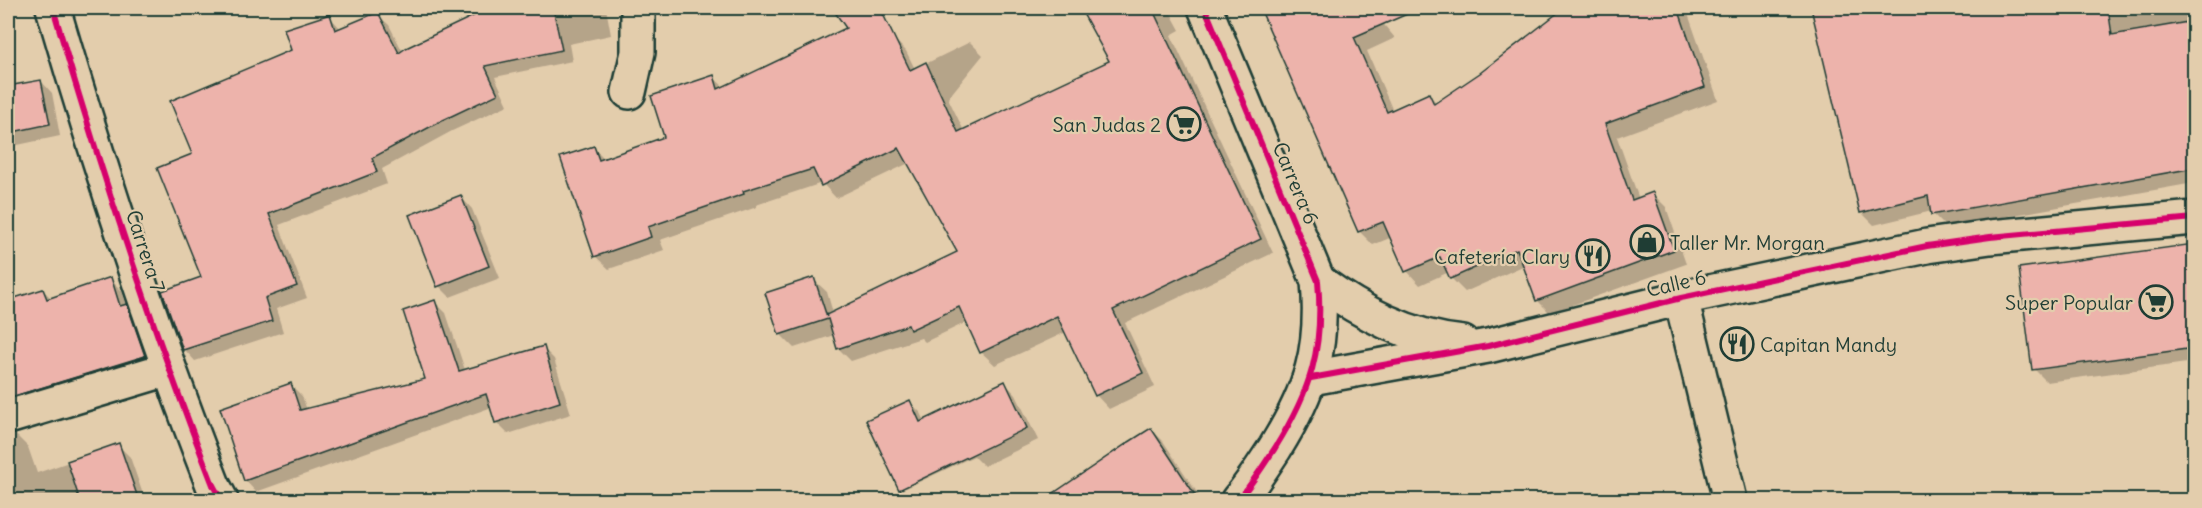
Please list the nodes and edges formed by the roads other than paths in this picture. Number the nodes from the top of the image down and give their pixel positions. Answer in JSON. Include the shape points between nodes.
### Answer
{"nodes":[{"id":1,"x":53,"y":8,"type":"edge"},
{"id":2,"x":638,"y":8,"type":"edge"},
{"id":3,"x":1205,"y":8,"type":"edge"},
{"id":4,"x":629,"y":92,"type":"dead end"},
{"id":5,"x":2194,"y":218,"type":"edge"},
{"id":6,"x":1318,"y":281,"type":"junction"},
{"id":7,"x":1681,"y":298,"type":"junction"},
{"id":8,"x":1488,"y":346,"type":"junction"},
{"id":9,"x":168,"y":369,"type":"junction"},
{"id":10,"x":1311,"y":378,"type":"junction"},
{"id":11,"x":8,"y":417,"type":"edge"},
{"id":12,"x":221,"y":501,"type":"edge"},
{"id":13,"x":1238,"y":501,"type":"edge"},
{"id":14,"x":1730,"y":501,"type":"edge"}],
"edges":[{"from":1,"to":9,"type":"street","name":"Carrera 7","via":[[88,128]]},
{"from":2,"to":4,"type":"street","via":[[638,52]]},
{"from":3,"to":6,"type":"street","name":"Carrera 6"},
{"from":5,"to":7,"type":"street","name":"Calle 6","via":[[1927,246]]},
{"from":6,"to":8,"type":"street","via":[[1381,320],[1451,342]]},
{"from":6,"to":10,"type":"street","name":"Carrera 6","via":[[1320,333]]},
{"from":7,"to":8,"type":"street","name":"Calle 6"},
{"from":7,"to":14,"type":"street"},
{"from":8,"to":10,"type":"street","name":"Calle 6"},
{"from":9,"to":11,"type":"street"},
{"from":9,"to":12,"type":"street","name":"Carrera 7"},
{"from":10,"to":13,"type":"street","via":[[1287,428]]}]}
